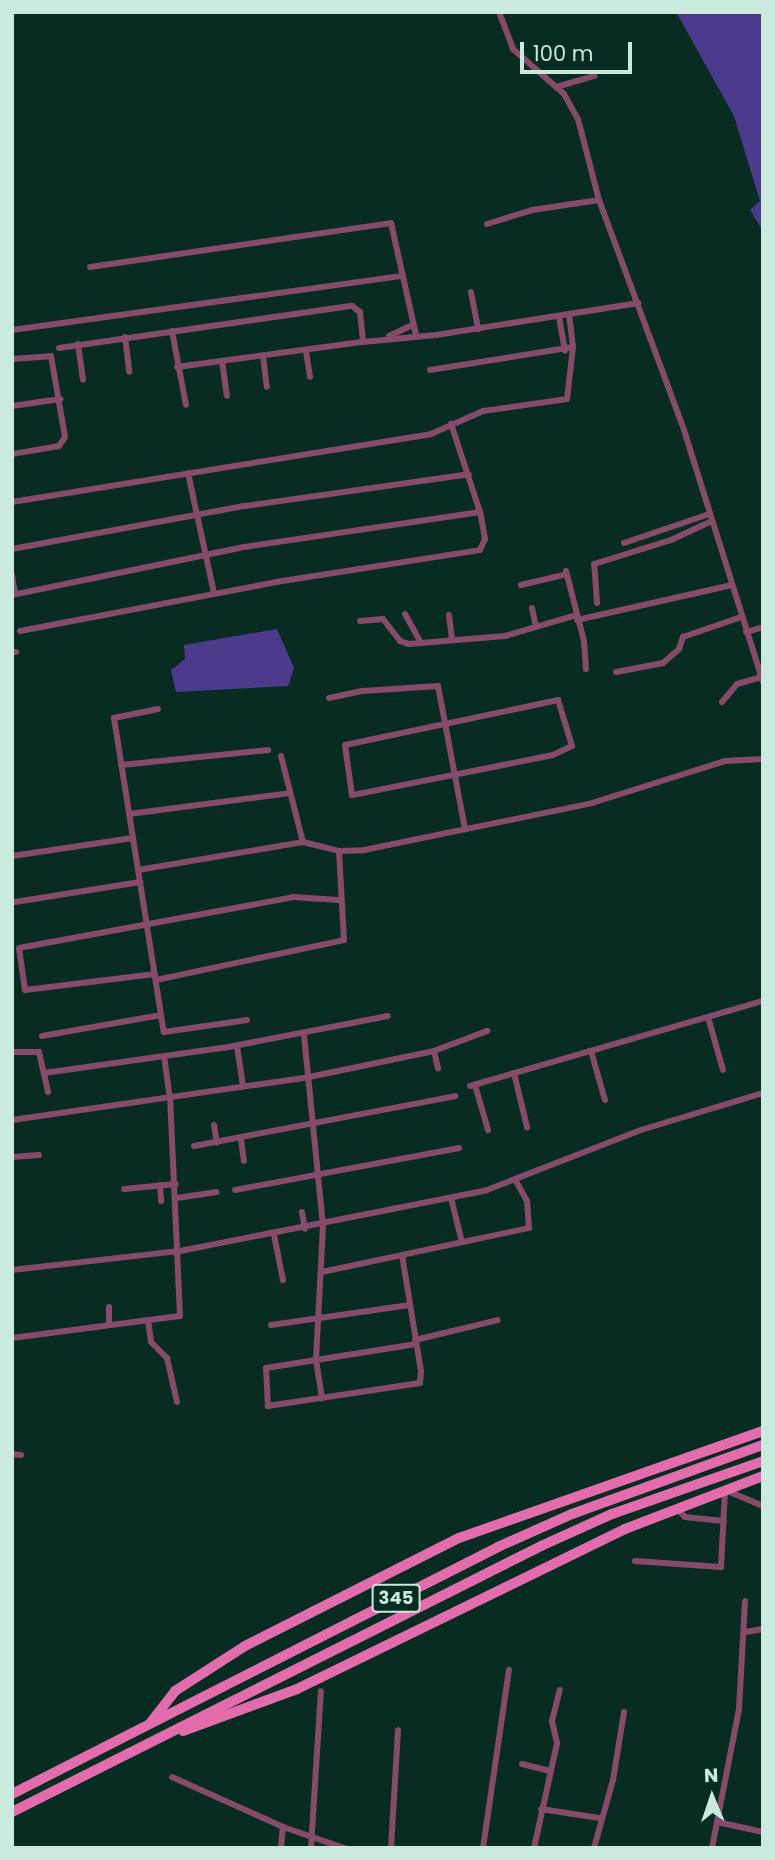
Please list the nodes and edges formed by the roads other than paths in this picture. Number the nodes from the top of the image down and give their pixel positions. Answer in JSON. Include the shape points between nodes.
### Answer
{"nodes":[{"id":1,"x":499,"y":12,"type":"edge"},
{"id":2,"x":594,"y":76,"type":"dead end"},
{"id":3,"x":556,"y":87,"type":"junction"},
{"id":4,"x":599,"y":200,"type":"junction"},
{"id":5,"x":487,"y":224,"type":"dead end"},
{"id":6,"x":90,"y":267,"type":"dead end"},
{"id":7,"x":400,"y":276,"type":"junction"},
{"id":8,"x":471,"y":292,"type":"dead end"},
{"id":9,"x":638,"y":303,"type":"junction"},
{"id":10,"x":569,"y":315,"type":"junction"},
{"id":11,"x":559,"y":317,"type":"junction"},
{"id":12,"x":413,"y":325,"type":"junction"},
{"id":13,"x":478,"y":328,"type":"junction"},
{"id":14,"x":12,"y":330,"type":"edge"},
{"id":15,"x":172,"y":331,"type":"junction"},
{"id":16,"x":416,"y":335,"type":"junction"},
{"id":17,"x":125,"y":337,"type":"junction"},
{"id":18,"x":388,"y":337,"type":"junction"},
{"id":19,"x":363,"y":342,"type":"junction"},
{"id":20,"x":78,"y":344,"type":"junction"},
{"id":21,"x":573,"y":347,"type":"junction"},
{"id":22,"x":59,"y":348,"type":"dead end"},
{"id":23,"x":564,"y":349,"type":"junction"},
{"id":24,"x":306,"y":351,"type":"junction"},
{"id":25,"x":263,"y":356,"type":"junction"},
{"id":26,"x":569,"y":358,"type":"junction"},
{"id":27,"x":12,"y":359,"type":"edge"},
{"id":28,"x":222,"y":361,"type":"junction"},
{"id":29,"x":177,"y":367,"type":"junction"},
{"id":30,"x":429,"y":370,"type":"dead end"},
{"id":31,"x":129,"y":372,"type":"dead end"},
{"id":32,"x":310,"y":377,"type":"dead end"},
{"id":33,"x":83,"y":380,"type":"dead end"},
{"id":34,"x":267,"y":387,"type":"dead end"},
{"id":35,"x":226,"y":396,"type":"dead end"},
{"id":36,"x":60,"y":399,"type":"junction"},
{"id":37,"x":186,"y":405,"type":"dead end"},
{"id":38,"x":12,"y":406,"type":"edge"},
{"id":39,"x":451,"y":424,"type":"junction"},
{"id":40,"x":12,"y":454,"type":"edge"},
{"id":41,"x":188,"y":473,"type":"junction"},
{"id":42,"x":469,"y":474,"type":"junction"},
{"id":43,"x":12,"y":502,"type":"edge"},
{"id":44,"x":480,"y":512,"type":"junction"},
{"id":45,"x":197,"y":515,"type":"junction"},
{"id":46,"x":710,"y":517,"type":"junction"},
{"id":47,"x":624,"y":543,"type":"dead end"},
{"id":48,"x":12,"y":549,"type":"edge"},
{"id":49,"x":205,"y":554,"type":"junction"},
{"id":50,"x":12,"y":575,"type":"edge"},
{"id":51,"x":521,"y":584,"type":"dead end"},
{"id":52,"x":732,"y":585,"type":"junction"},
{"id":53,"x":214,"y":593,"type":"junction"},
{"id":54,"x":14,"y":595,"type":"edge"},
{"id":55,"x":597,"y":603,"type":"dead end"},
{"id":56,"x":532,"y":608,"type":"dead end"},
{"id":57,"x":405,"y":614,"type":"dead end"},
{"id":58,"x":449,"y":615,"type":"dead end"},
{"id":59,"x":577,"y":617,"type":"junction"},
{"id":60,"x":741,"y":617,"type":"junction"},
{"id":61,"x":360,"y":621,"type":"dead end"},
{"id":62,"x":536,"y":627,"type":"junction"},
{"id":63,"x":763,"y":627,"type":"edge"},
{"id":64,"x":20,"y":631,"type":"dead end"},
{"id":65,"x":746,"y":632,"type":"junction"},
{"id":66,"x":452,"y":638,"type":"junction"},
{"id":67,"x":421,"y":643,"type":"junction"},
{"id":68,"x":760,"y":663,"type":"edge"},
{"id":69,"x":586,"y":669,"type":"dead end"},
{"id":70,"x":616,"y":672,"type":"dead end"},
{"id":71,"x":762,"y":679,"type":"edge"},
{"id":72,"x":329,"y":698,"type":"dead end"},
{"id":73,"x":722,"y":702,"type":"dead end"},
{"id":74,"x":158,"y":709,"type":"dead end"},
{"id":75,"x":446,"y":724,"type":"junction"},
{"id":76,"x":268,"y":750,"type":"dead end"},
{"id":77,"x":281,"y":756,"type":"dead end"},
{"id":78,"x":763,"y":760,"type":"edge"},
{"id":79,"x":121,"y":765,"type":"junction"},
{"id":80,"x":455,"y":774,"type":"junction"},
{"id":81,"x":290,"y":793,"type":"junction"},
{"id":82,"x":129,"y":814,"type":"junction"},
{"id":83,"x":465,"y":829,"type":"junction"},
{"id":84,"x":133,"y":838,"type":"junction"},
{"id":85,"x":303,"y":842,"type":"junction"},
{"id":86,"x":339,"y":851,"type":"junction"},
{"id":87,"x":12,"y":856,"type":"edge"},
{"id":88,"x":138,"y":870,"type":"junction"},
{"id":89,"x":140,"y":882,"type":"junction"},
{"id":90,"x":338,"y":900,"type":"junction"},
{"id":91,"x":15,"y":902,"type":"dead end"},
{"id":92,"x":147,"y":926,"type":"junction"},
{"id":93,"x":155,"y":977,"type":"junction"},
{"id":94,"x":763,"y":1001,"type":"edge"},
{"id":95,"x":161,"y":1016,"type":"junction"},
{"id":96,"x":388,"y":1016,"type":"dead end"},
{"id":97,"x":708,"y":1017,"type":"junction"},
{"id":98,"x":247,"y":1020,"type":"dead end"},
{"id":99,"x":487,"y":1031,"type":"dead end"},
{"id":100,"x":304,"y":1035,"type":"junction"},
{"id":101,"x":42,"y":1036,"type":"dead end"},
{"id":102,"x":237,"y":1046,"type":"junction"},
{"id":103,"x":434,"y":1051,"type":"junction"},
{"id":104,"x":591,"y":1051,"type":"junction"},
{"id":105,"x":12,"y":1052,"type":"edge"},
{"id":106,"x":163,"y":1056,"type":"junction"},
{"id":107,"x":438,"y":1069,"type":"dead end"},
{"id":108,"x":723,"y":1070,"type":"dead end"},
{"id":109,"x":44,"y":1073,"type":"junction"},
{"id":110,"x":514,"y":1073,"type":"junction"},
{"id":111,"x":309,"y":1077,"type":"junction"},
{"id":112,"x":243,"y":1086,"type":"junction"},
{"id":113,"x":48,"y":1092,"type":"dead end"},
{"id":114,"x":763,"y":1093,"type":"edge"},
{"id":115,"x":455,"y":1096,"type":"dead end"},
{"id":116,"x":170,"y":1099,"type":"junction"},
{"id":117,"x":605,"y":1100,"type":"dead end"},
{"id":118,"x":12,"y":1120,"type":"edge"},
{"id":119,"x":214,"y":1125,"type":"dead end"},
{"id":120,"x":314,"y":1126,"type":"junction"},
{"id":121,"x":527,"y":1127,"type":"dead end"},
{"id":122,"x":488,"y":1130,"type":"dead end"},
{"id":123,"x":241,"y":1140,"type":"junction"},
{"id":124,"x":217,"y":1143,"type":"junction"},
{"id":125,"x":194,"y":1146,"type":"dead end"},
{"id":126,"x":459,"y":1148,"type":"dead end"},
{"id":127,"x":39,"y":1154,"type":"dead end"},
{"id":128,"x":12,"y":1157,"type":"edge"},
{"id":129,"x":244,"y":1161,"type":"dead end"},
{"id":130,"x":316,"y":1173,"type":"junction"},
{"id":131,"x":515,"y":1179,"type":"junction"},
{"id":132,"x":176,"y":1184,"type":"junction"},
{"id":133,"x":160,"y":1185,"type":"junction"},
{"id":134,"x":124,"y":1189,"type":"dead end"},
{"id":135,"x":235,"y":1190,"type":"dead end"},
{"id":136,"x":218,"y":1192,"type":"dead end"},
{"id":137,"x":177,"y":1198,"type":"junction"},
{"id":138,"x":451,"y":1198,"type":"junction"},
{"id":139,"x":161,"y":1201,"type":"dead end"},
{"id":140,"x":302,"y":1212,"type":"dead end"},
{"id":141,"x":323,"y":1226,"type":"junction"},
{"id":142,"x":305,"y":1229,"type":"junction"},
{"id":143,"x":274,"y":1234,"type":"junction"},
{"id":144,"x":462,"y":1242,"type":"junction"},
{"id":145,"x":180,"y":1251,"type":"junction"},
{"id":146,"x":402,"y":1255,"type":"junction"},
{"id":147,"x":12,"y":1270,"type":"edge"},
{"id":148,"x":322,"y":1272,"type":"junction"},
{"id":149,"x":283,"y":1280,"type":"dead end"},
{"id":150,"x":410,"y":1306,"type":"junction"},
{"id":151,"x":109,"y":1307,"type":"dead end"},
{"id":152,"x":320,"y":1318,"type":"junction"},
{"id":153,"x":148,"y":1320,"type":"junction"},
{"id":154,"x":498,"y":1320,"type":"dead end"},
{"id":155,"x":109,"y":1322,"type":"junction"},
{"id":156,"x":271,"y":1325,"type":"dead end"},
{"id":157,"x":12,"y":1338,"type":"edge"},
{"id":158,"x":415,"y":1342,"type":"junction"},
{"id":159,"x":316,"y":1360,"type":"junction"},
{"id":160,"x":322,"y":1399,"type":"junction"},
{"id":161,"x":177,"y":1402,"type":"dead end"},
{"id":162,"x":763,"y":1431,"type":"edge"},
{"id":163,"x":716,"y":1445,"type":"junction"},
{"id":164,"x":763,"y":1445,"type":"edge"},
{"id":165,"x":12,"y":1454,"type":"edge"},
{"id":166,"x":21,"y":1454,"type":"dead end"},
{"id":167,"x":763,"y":1461,"type":"edge"},
{"id":168,"x":702,"y":1467,"type":"junction"},
{"id":169,"x":743,"y":1468,"type":"junction"},
{"id":170,"x":763,"y":1468,"type":"edge"},
{"id":171,"x":763,"y":1476,"type":"edge"},
{"id":172,"x":725,"y":1490,"type":"junction"},
{"id":173,"x":763,"y":1506,"type":"edge"},
{"id":174,"x":677,"y":1509,"type":"junction"},
{"id":175,"x":724,"y":1521,"type":"junction"},
{"id":176,"x":635,"y":1561,"type":"dead end"},
{"id":177,"x":746,"y":1601,"type":"dead end"},
{"id":178,"x":763,"y":1629,"type":"edge"},
{"id":179,"x":746,"y":1632,"type":"junction"},
{"id":180,"x":509,"y":1670,"type":"dead end"},
{"id":181,"x":560,"y":1690,"type":"dead end"},
{"id":182,"x":321,"y":1691,"type":"dead end"},
{"id":183,"x":624,"y":1712,"type":"dead end"},
{"id":184,"x":198,"y":1723,"type":"junction"},
{"id":185,"x":149,"y":1724,"type":"junction"},
{"id":186,"x":398,"y":1730,"type":"dead end"},
{"id":187,"x":522,"y":1763,"type":"dead end"},
{"id":188,"x":550,"y":1771,"type":"junction"},
{"id":189,"x":172,"y":1777,"type":"dead end"},
{"id":190,"x":12,"y":1794,"type":"edge"},
{"id":191,"x":541,"y":1809,"type":"junction"},
{"id":192,"x":12,"y":1812,"type":"edge"},
{"id":193,"x":599,"y":1818,"type":"junction"},
{"id":194,"x":717,"y":1822,"type":"junction"},
{"id":195,"x":283,"y":1827,"type":"junction"},
{"id":196,"x":763,"y":1832,"type":"edge"},
{"id":197,"x":311,"y":1838,"type":"junction"},
{"id":198,"x":281,"y":1848,"type":"edge"},
{"id":199,"x":311,"y":1848,"type":"edge"},
{"id":200,"x":344,"y":1848,"type":"edge"},
{"id":201,"x":391,"y":1848,"type":"edge"},
{"id":202,"x":483,"y":1848,"type":"edge"},
{"id":203,"x":534,"y":1848,"type":"edge"},
{"id":204,"x":594,"y":1848,"type":"edge"},
{"id":205,"x":712,"y":1848,"type":"edge"}],
"edges":[{"from":1,"to":3,"type":"street","via":[[513,50]]},
{"from":2,"to":3,"type":"street"},
{"from":3,"to":4,"type":"street","via":[[578,120]]},
{"from":4,"to":5,"type":"street","via":[[532,210]]},
{"from":4,"to":9,"type":"street"},
{"from":6,"to":7,"type":"street","via":[[391,223]]},
{"from":7,"to":12,"type":"street"},
{"from":7,"to":14,"type":"street"},
{"from":8,"to":13,"type":"street"},
{"from":9,"to":10,"type":"street"},
{"from":9,"to":46,"type":"street"},
{"from":10,"to":11,"type":"street"},
{"from":10,"to":21,"type":"street"},
{"from":11,"to":13,"type":"street"},
{"from":11,"to":23,"type":"street"},
{"from":12,"to":16,"type":"street"},
{"from":12,"to":18,"type":"street"},
{"from":13,"to":16,"type":"street"},
{"from":15,"to":17,"type":"street"},
{"from":15,"to":19,"type":"street","via":[[355,307]]},
{"from":15,"to":29,"type":"street"},
{"from":16,"to":18,"type":"street"},
{"from":17,"to":20,"type":"street"},
{"from":17,"to":31,"type":"street"},
{"from":18,"to":19,"type":"street"},
{"from":19,"to":24,"type":"street"},
{"from":20,"to":22,"type":"street"},
{"from":20,"to":33,"type":"street"},
{"from":21,"to":23,"type":"street"},
{"from":21,"to":26,"type":"street"},
{"from":23,"to":26,"type":"street"},
{"from":23,"to":30,"type":"street"},
{"from":24,"to":25,"type":"street"},
{"from":24,"to":32,"type":"street"},
{"from":25,"to":28,"type":"street"},
{"from":25,"to":34,"type":"street"},
{"from":26,"to":39,"type":"street","via":[[571,391],[567,399],[483,411]]},
{"from":27,"to":36,"type":"street","via":[[51,356]]},
{"from":28,"to":29,"type":"street"},
{"from":28,"to":35,"type":"street"},
{"from":29,"to":37,"type":"street"},
{"from":36,"to":38,"type":"street"},
{"from":36,"to":40,"type":"street","via":[[63,444]]},
{"from":39,"to":41,"type":"street","via":[[431,434]]},
{"from":39,"to":42,"type":"street"},
{"from":41,"to":43,"type":"street"},
{"from":41,"to":45,"type":"street"},
{"from":42,"to":44,"type":"street"},
{"from":42,"to":45,"type":"street"},
{"from":44,"to":49,"type":"street"},
{"from":44,"to":53,"type":"street","via":[[485,539],[474,553]]},
{"from":45,"to":48,"type":"street"},
{"from":45,"to":49,"type":"street"},
{"from":46,"to":47,"type":"street"},
{"from":46,"to":52,"type":"street"},
{"from":46,"to":55,"type":"street","via":[[671,540],[594,564]]},
{"from":49,"to":53,"type":"street"},
{"from":49,"to":54,"type":"street"},
{"from":50,"to":54,"type":"street"},
{"from":51,"to":59,"type":"street","via":[[566,573]]},
{"from":52,"to":59,"type":"street"},
{"from":52,"to":60,"type":"street"},
{"from":53,"to":64,"type":"street"},
{"from":56,"to":62,"type":"street"},
{"from":57,"to":67,"type":"street"},
{"from":58,"to":66,"type":"street"},
{"from":59,"to":62,"type":"street"},
{"from":59,"to":69,"type":"street"},
{"from":60,"to":65,"type":"street"},
{"from":60,"to":70,"type":"street","via":[[683,637],[679,649],[663,663]]},
{"from":61,"to":67,"type":"street","via":[[383,619],[404,643]]},
{"from":62,"to":66,"type":"street","via":[[505,636]]},
{"from":63,"to":65,"type":"street"},
{"from":65,"to":68,"type":"street"},
{"from":66,"to":67,"type":"street"},
{"from":68,"to":71,"type":"street"},
{"from":71,"to":73,"type":"street","via":[[737,684]]},
{"from":72,"to":75,"type":"street","via":[[439,686]]},
{"from":74,"to":79,"type":"street","via":[[114,718]]},
{"from":75,"to":80,"type":"street"},
{"from":75,"to":80,"type":"street","via":[[345,745],[352,795]]},
{"from":75,"to":80,"type":"street","via":[[558,700],[572,746]]},
{"from":76,"to":79,"type":"street"},
{"from":77,"to":81,"type":"street"},
{"from":78,"to":83,"type":"street","via":[[724,761],[592,803]]},
{"from":79,"to":82,"type":"street"},
{"from":80,"to":83,"type":"street"},
{"from":81,"to":82,"type":"street"},
{"from":81,"to":85,"type":"street"},
{"from":82,"to":84,"type":"street"},
{"from":83,"to":86,"type":"street"},
{"from":84,"to":87,"type":"street"},
{"from":84,"to":88,"type":"street"},
{"from":85,"to":86,"type":"street"},
{"from":85,"to":88,"type":"street"},
{"from":86,"to":90,"type":"street"},
{"from":88,"to":89,"type":"street"},
{"from":89,"to":91,"type":"street"},
{"from":89,"to":92,"type":"street"},
{"from":90,"to":92,"type":"street","via":[[293,897]]},
{"from":90,"to":93,"type":"street","via":[[344,940]]},
{"from":92,"to":93,"type":"street"},
{"from":92,"to":93,"type":"street","via":[[19,948],[25,989]]},
{"from":93,"to":95,"type":"street"},
{"from":94,"to":97,"type":"street"},
{"from":95,"to":98,"type":"street","via":[[164,1032]]},
{"from":95,"to":101,"type":"street"},
{"from":96,"to":100,"type":"street"},
{"from":97,"to":104,"type":"street"},
{"from":97,"to":108,"type":"street"},
{"from":99,"to":103,"type":"street"},
{"from":100,"to":102,"type":"street"},
{"from":100,"to":111,"type":"street"},
{"from":102,"to":106,"type":"street"},
{"from":102,"to":112,"type":"street"},
{"from":103,"to":107,"type":"street"},
{"from":103,"to":111,"type":"street"},
{"from":104,"to":110,"type":"street"},
{"from":104,"to":117,"type":"street"},
{"from":105,"to":109,"type":"street","via":[[40,1052]]},
{"from":106,"to":109,"type":"street"},
{"from":106,"to":116,"type":"street"},
{"from":109,"to":113,"type":"street"},
{"from":110,"to":121,"type":"street"},
{"from":110,"to":122,"type":"street","via":[[473,1086]]},
{"from":111,"to":112,"type":"street"},
{"from":111,"to":120,"type":"street"},
{"from":112,"to":116,"type":"street"},
{"from":114,"to":131,"type":"street","via":[[641,1130]]},
{"from":115,"to":120,"type":"street"},
{"from":116,"to":118,"type":"street"},
{"from":116,"to":132,"type":"street"},
{"from":119,"to":124,"type":"street"},
{"from":120,"to":123,"type":"street"},
{"from":120,"to":130,"type":"street"},
{"from":123,"to":124,"type":"street"},
{"from":123,"to":129,"type":"street"},
{"from":124,"to":125,"type":"street"},
{"from":126,"to":130,"type":"street"},
{"from":127,"to":128,"type":"street"},
{"from":130,"to":135,"type":"street"},
{"from":130,"to":141,"type":"street"},
{"from":131,"to":138,"type":"street"},
{"from":131,"to":144,"type":"street","via":[[527,1201],[532,1226]]},
{"from":132,"to":133,"type":"street"},
{"from":132,"to":137,"type":"street"},
{"from":133,"to":134,"type":"street"},
{"from":133,"to":139,"type":"street"},
{"from":136,"to":137,"type":"street"},
{"from":137,"to":145,"type":"street"},
{"from":138,"to":141,"type":"street"},
{"from":138,"to":144,"type":"street"},
{"from":140,"to":142,"type":"street"},
{"from":141,"to":142,"type":"street"},
{"from":141,"to":148,"type":"street"},
{"from":142,"to":143,"type":"street"},
{"from":143,"to":145,"type":"street"},
{"from":143,"to":149,"type":"street"},
{"from":144,"to":146,"type":"street"},
{"from":145,"to":147,"type":"street"},
{"from":145,"to":153,"type":"street","via":[[180,1316]]},
{"from":146,"to":148,"type":"street"},
{"from":146,"to":150,"type":"street"},
{"from":148,"to":152,"type":"street"},
{"from":150,"to":152,"type":"street"},
{"from":150,"to":158,"type":"street"},
{"from":151,"to":155,"type":"street"},
{"from":152,"to":156,"type":"street"},
{"from":152,"to":159,"type":"street"},
{"from":153,"to":155,"type":"street"},
{"from":153,"to":161,"type":"street","via":[[151,1342],[167,1358]]},
{"from":154,"to":158,"type":"street"},
{"from":155,"to":157,"type":"street"},
{"from":158,"to":159,"type":"street"},
{"from":158,"to":160,"type":"street","via":[[420,1383]]},
{"from":159,"to":160,"type":"street"},
{"from":159,"to":160,"type":"street","via":[[266,1368],[268,1406]]},
{"from":162,"to":163,"type":"main road"},
{"from":163,"to":168,"type":"main road"},
{"from":163,"to":185,"type":"main road","via":[[459,1538],[275,1629],[175,1691]]},
{"from":164,"to":168,"type":"main road","number":"345"},
{"from":165,"to":166,"type":"street"},
{"from":167,"to":169,"type":"main road","number":"345"},
{"from":168,"to":185,"type":"main road","number":"345","via":[[610,1499],[469,1561]]},
{"from":169,"to":170,"type":"main road"},
{"from":169,"to":184,"type":"main road","number":"345","via":[[612,1514],[464,1583]]},
{"from":171,"to":172,"type":"main road"},
{"from":172,"to":173,"type":"street"},
{"from":172,"to":174,"type":"main road"},
{"from":172,"to":175,"type":"street"},
{"from":174,"to":175,"type":"street","via":[[685,1517]]},
{"from":174,"to":184,"type":"main road","via":[[616,1534],[297,1689]]},
{"from":175,"to":176,"type":"street","via":[[721,1567]]},
{"from":177,"to":179,"type":"street"},
{"from":178,"to":179,"type":"street"},
{"from":179,"to":194,"type":"street","via":[[739,1709]]},
{"from":180,"to":202,"type":"street"},
{"from":181,"to":188,"type":"street","via":[[552,1721],[557,1743]]},
{"from":182,"to":197,"type":"street"},
{"from":183,"to":193,"type":"street","via":[[613,1780]]},
{"from":184,"to":192,"type":"main road","number":"345","via":[[156,1739]]},
{"from":185,"to":190,"type":"main road","number":"345"},
{"from":186,"to":201,"type":"street"},
{"from":187,"to":188,"type":"street"},
{"from":188,"to":191,"type":"street"},
{"from":189,"to":195,"type":"street"},
{"from":191,"to":193,"type":"street"},
{"from":191,"to":203,"type":"street"},
{"from":193,"to":204,"type":"street"},
{"from":194,"to":196,"type":"street"},
{"from":194,"to":205,"type":"street"},
{"from":195,"to":197,"type":"street"},
{"from":195,"to":198,"type":"street"},
{"from":197,"to":199,"type":"street"},
{"from":197,"to":200,"type":"street"}]}
